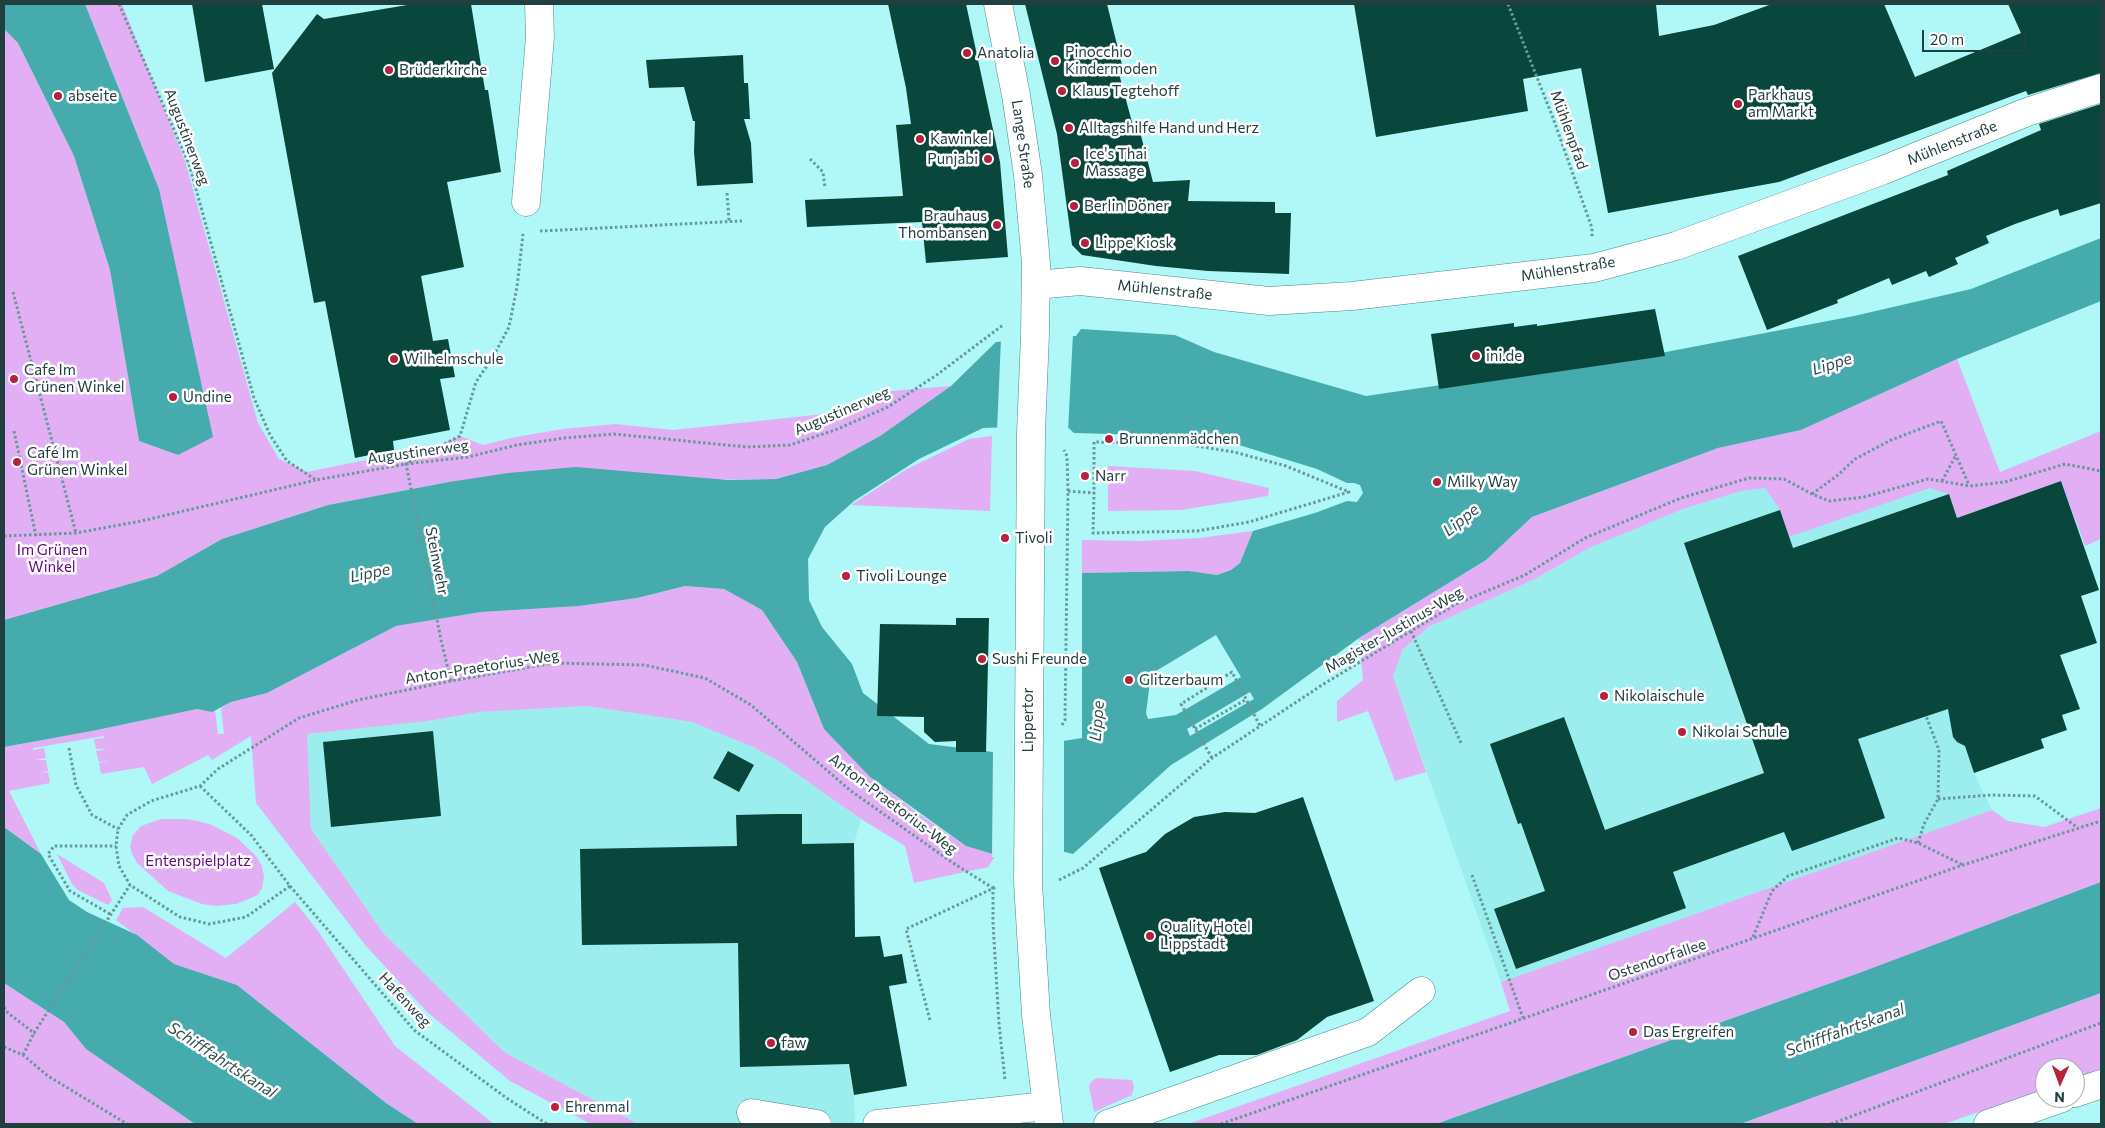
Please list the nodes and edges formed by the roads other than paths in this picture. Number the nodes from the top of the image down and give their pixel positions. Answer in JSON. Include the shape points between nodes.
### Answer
{"nodes":[{"id":1,"x":539,"y":4,"type":"edge"},
{"id":2,"x":998,"y":4,"type":"edge"},
{"id":3,"x":2101,"y":88,"type":"edge"},
{"id":4,"x":526,"y":202,"type":"dead end"},
{"id":5,"x":1036,"y":285,"type":"junction"},
{"id":6,"x":1421,"y":991,"type":"dead end"},
{"id":7,"x":2101,"y":1084,"type":"edge"},
{"id":8,"x":2085,"y":1090,"type":"edge"},
{"id":9,"x":2035,"y":1107,"type":"edge"},
{"id":10,"x":751,"y":1113,"type":"dead end"},
{"id":11,"x":1048,"y":1115,"type":"edge"},
{"id":12,"x":817,"y":1124,"type":"edge"},
{"id":13,"x":877,"y":1124,"type":"edge"},
{"id":14,"x":1108,"y":1124,"type":"edge"},
{"id":15,"x":1988,"y":1124,"type":"edge"}],
"edges":[{"from":1,"to":4,"type":"street","via":[[540,37]]},
{"from":2,"to":5,"type":"street","name":"Lange Straße","via":[[1028,175]]},
{"from":3,"to":5,"type":"street","name":"Mühlenstraße","via":[[2028,112],[1676,246],[1594,268],[1352,296],[1269,301],[1080,281]]},
{"from":5,"to":11,"type":"street","name":"Lippertor","via":[[1031,433],[1028,862],[1036,1015]]},
{"from":6,"to":14,"type":"street","via":[[1368,1032]]},
{"from":7,"to":8,"type":"street"},
{"from":9,"to":15,"type":"street"},
{"from":10,"to":12,"type":"street"},
{"from":11,"to":13,"type":"street","via":[[1008,1110]]}]}
